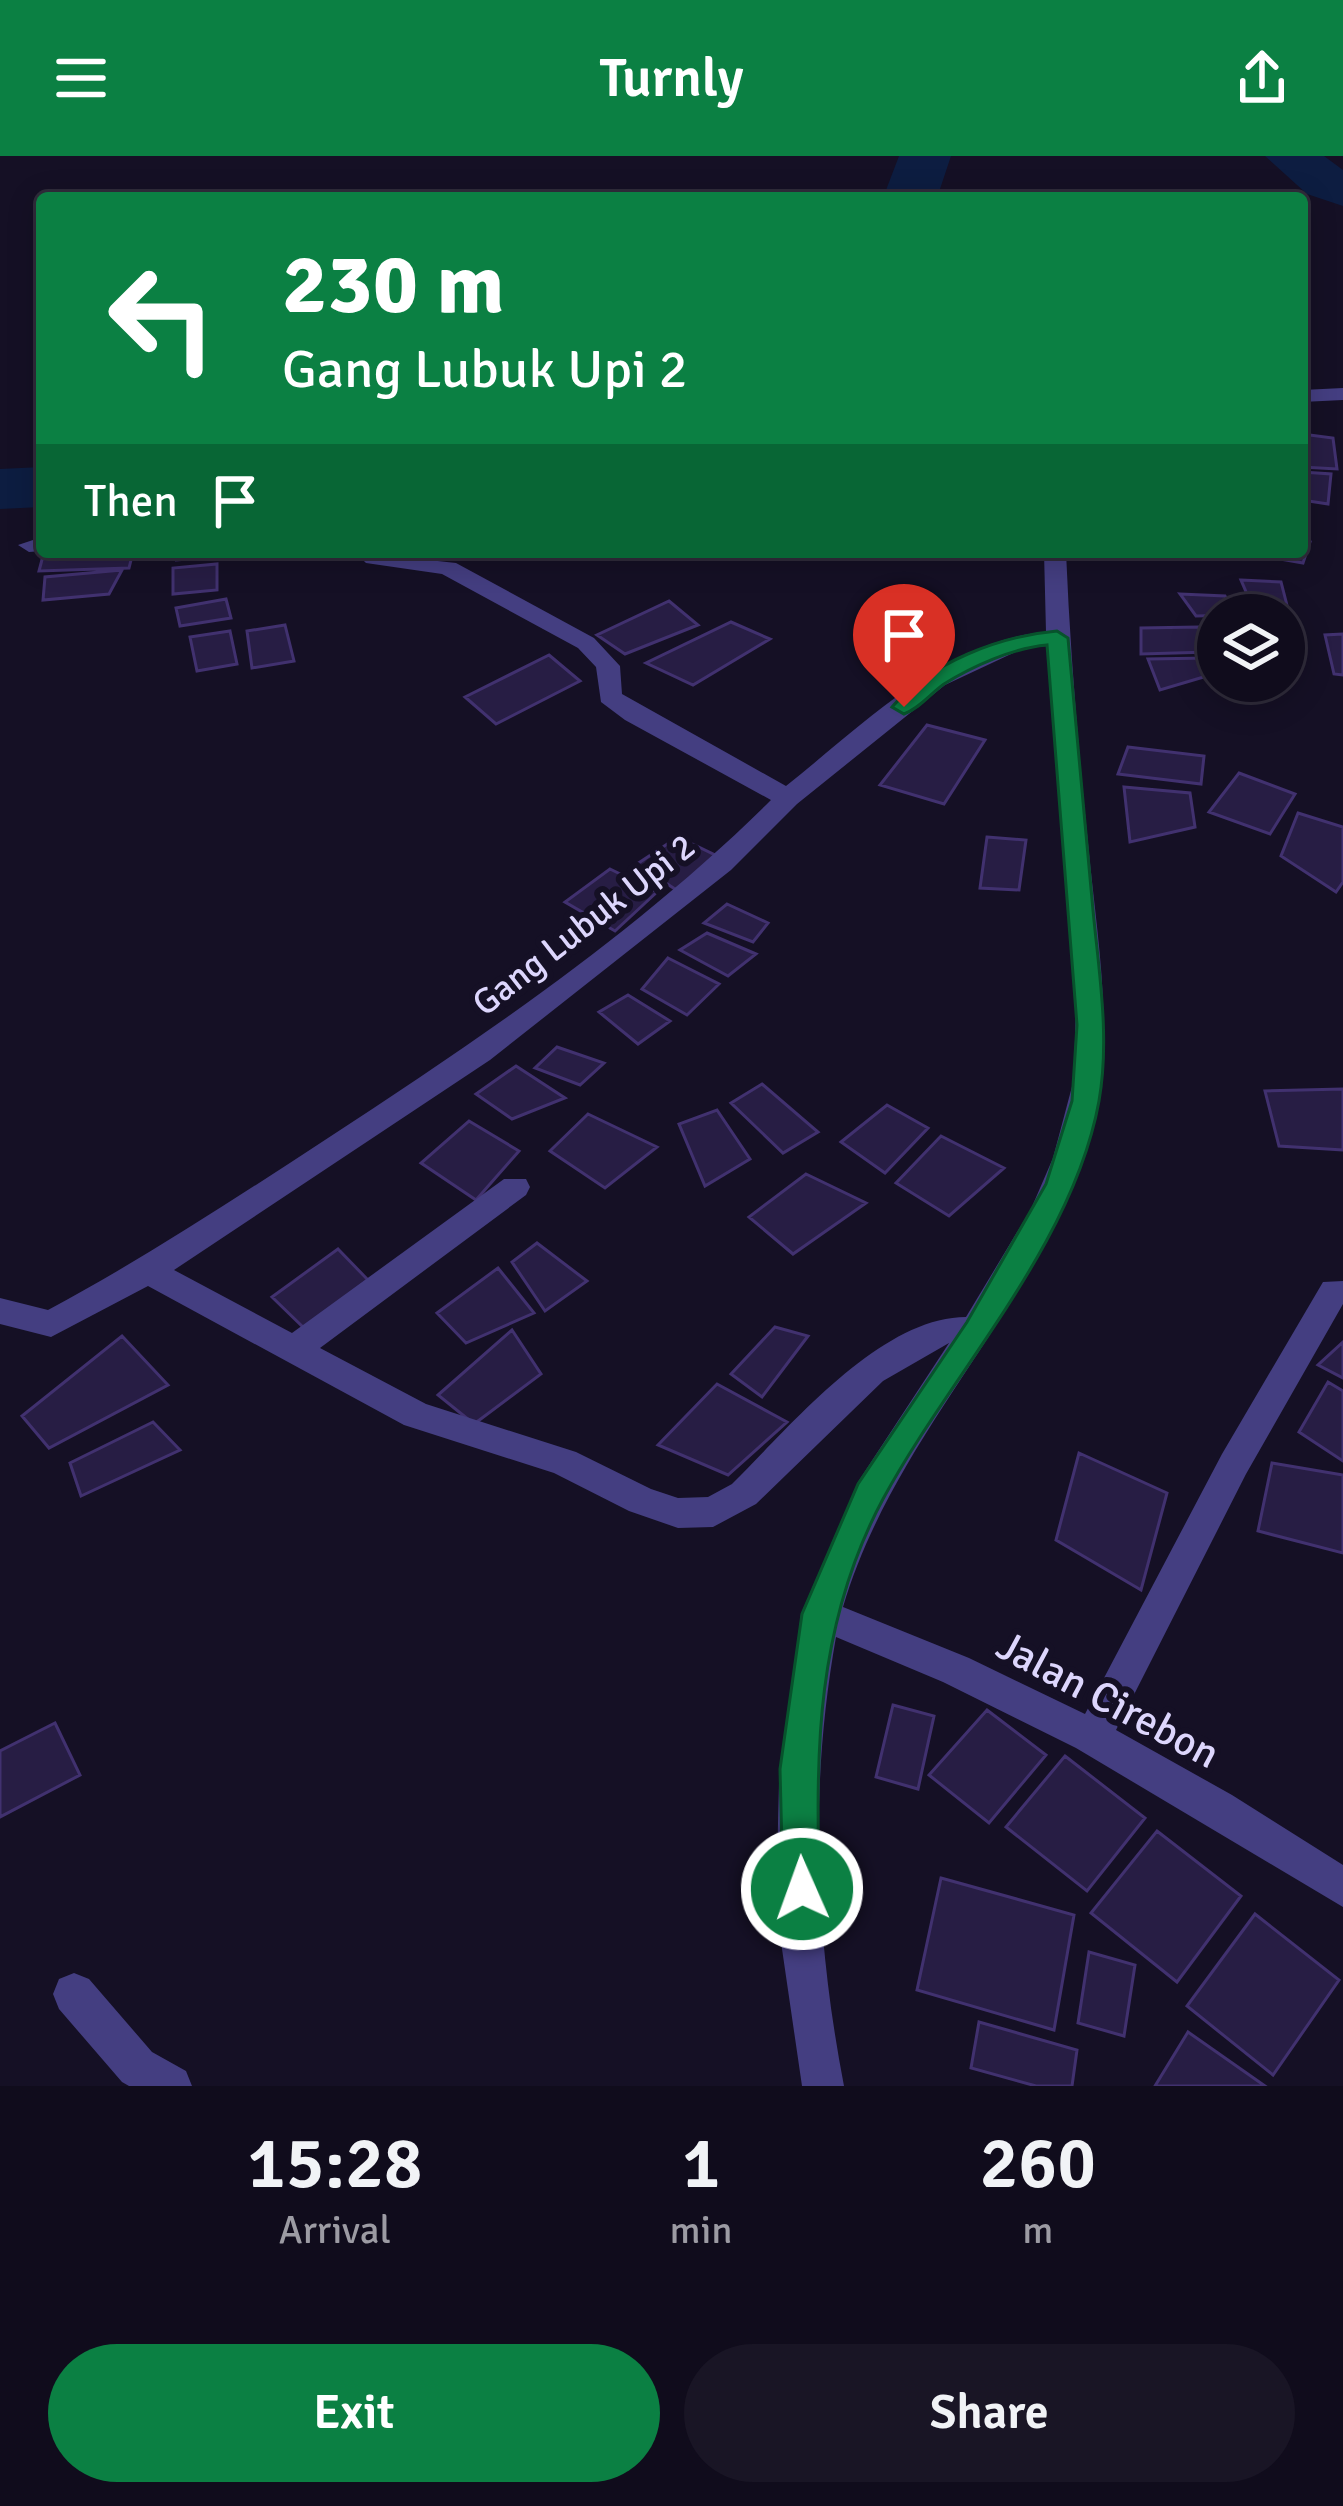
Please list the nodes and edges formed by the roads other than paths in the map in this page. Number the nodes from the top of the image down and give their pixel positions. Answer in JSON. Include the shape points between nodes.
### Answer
{"nodes":[{"id":1,"x":1343,"y":394,"type":"edge"},
{"id":2,"x":1308,"y":396,"type":"edge"},
{"id":3,"x":374,"y":558,"type":"edge"},
{"id":4,"x":1055,"y":558,"type":"edge"},
{"id":5,"x":1057,"y":638,"type":"junction"},
{"id":6,"x":788,"y":798,"type":"junction"},
{"id":7,"x":514,"y":1187,"type":"dead end"},
{"id":8,"x":148,"y":1270,"type":"junction"},
{"id":9,"x":1334,"y":1292,"type":"dead end"},
{"id":10,"x":0,"y":1311,"type":"edge"},
{"id":11,"x":977,"y":1330,"type":"junction"},
{"id":12,"x":292,"y":1351,"type":"junction"},
{"id":13,"x":819,"y":1614,"type":"junction"},
{"id":14,"x":1092,"y":1738,"type":"junction"},
{"id":15,"x":1343,"y":1888,"type":"edge"},
{"id":16,"x":74,"y":1994,"type":"dead end"},
{"id":17,"x":171,"y":2086,"type":"edge"},
{"id":18,"x":823,"y":2086,"type":"edge"}],
"edges":[{"from":1,"to":2,"type":"street"},
{"from":3,"to":6,"type":"street","via":[[448,568],[586,643],[608,666],[610,697]]},
{"from":4,"to":5,"type":"street"},
{"from":5,"to":6,"type":"street","name":"Gang Lubuk Upi 2","via":[[1019,641],[936,680]]},
{"from":5,"to":11,"type":"street","via":[[1090,1025],[1085,1101],[1060,1184]]},
{"from":6,"to":8,"type":"street","name":"Gang Lubuk Upi 2","via":[[722,864],[480,1052]]},
{"from":7,"to":12,"type":"street"},
{"from":8,"to":10,"type":"street","name":"Gang Lubuk Upi 2","via":[[51,1324]]},
{"from":8,"to":12,"type":"street"},
{"from":9,"to":14,"type":"street"},
{"from":11,"to":12,"type":"street","via":[[944,1330],[871,1371],[744,1494],[713,1512],[678,1513],[641,1501],[564,1462],[416,1415]]},
{"from":11,"to":13,"type":"street","via":[[869,1494]]},
{"from":13,"to":14,"type":"street","name":"Jalan Cirebon","via":[[904,1646]]},
{"from":13,"to":18,"type":"street","via":[[797,1769],[806,2010]]},
{"from":14,"to":15,"type":"street","name":"Jalan Cirebon"},
{"from":16,"to":17,"type":"street","via":[[137,2067]]}]}
